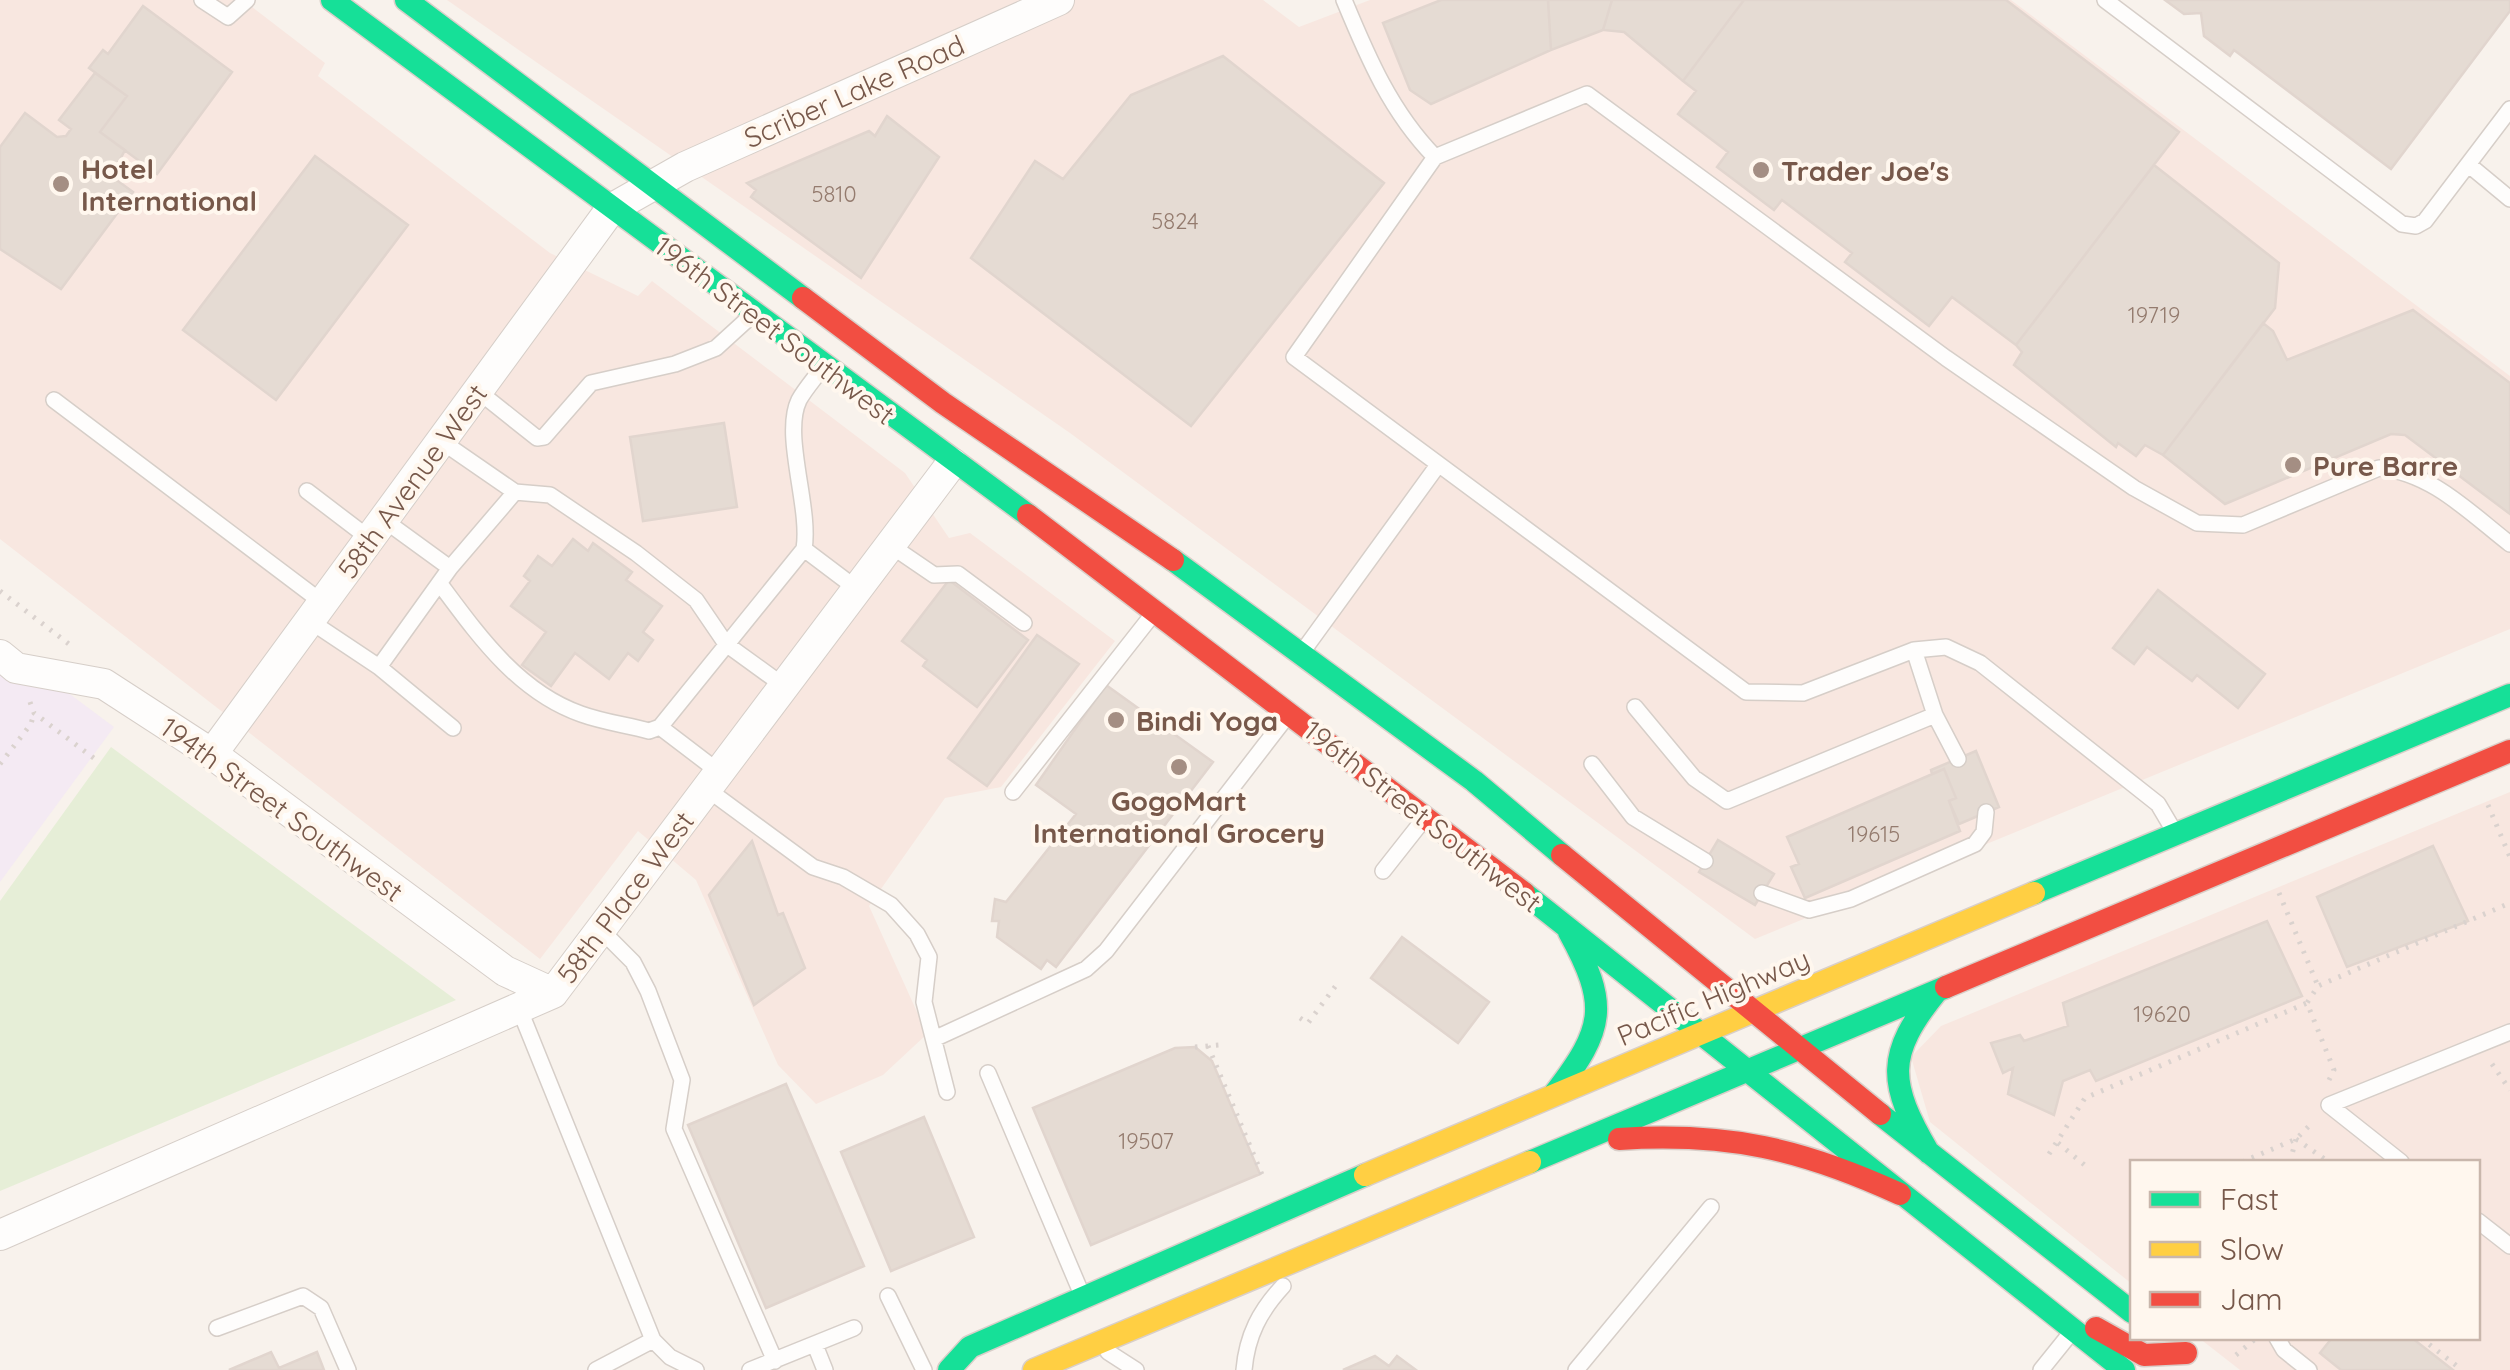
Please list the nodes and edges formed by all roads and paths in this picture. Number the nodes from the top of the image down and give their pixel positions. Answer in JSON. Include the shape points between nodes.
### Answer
{"nodes":[{"id":1,"x":202,"y":0,"type":"edge"},
{"id":2,"x":247,"y":0,"type":"edge"},
{"id":3,"x":332,"y":0,"type":"edge"},
{"id":4,"x":406,"y":0,"type":"edge"},
{"id":5,"x":1344,"y":0,"type":"edge"},
{"id":6,"x":2106,"y":0,"type":"edge"},
{"id":7,"x":1054,"y":1,"type":"edge"},
{"id":8,"x":2510,"y":109,"type":"edge"},
{"id":9,"x":1435,"y":158,"type":"junction"},
{"id":10,"x":2469,"y":165,"type":"junction"},
{"id":11,"x":650,"y":184,"type":"junction"},
{"id":12,"x":2510,"y":199,"type":"edge"},
{"id":13,"x":611,"y":209,"type":"junction"},
{"id":14,"x":753,"y":314,"type":"junction"},
{"id":15,"x":823,"y":367,"type":"junction"},
{"id":16,"x":478,"y":392,"type":"junction"},
{"id":17,"x":54,"y":400,"type":"dead end"},
{"id":18,"x":442,"y":441,"type":"junction"},
{"id":19,"x":1030,"y":462,"type":"junction"},
{"id":20,"x":952,"y":463,"type":"junction"},
{"id":21,"x":1438,"y":465,"type":"junction"},
{"id":22,"x":306,"y":491,"type":"dead end"},
{"id":23,"x":515,"y":492,"type":"junction"},
{"id":24,"x":377,"y":529,"type":"junction"},
{"id":25,"x":2510,"y":544,"type":"edge"},
{"id":26,"x":890,"y":545,"type":"junction"},
{"id":27,"x":804,"y":549,"type":"junction"},
{"id":28,"x":450,"y":568,"type":"junction"},
{"id":29,"x":440,"y":584,"type":"junction"},
{"id":30,"x":857,"y":590,"type":"junction"},
{"id":31,"x":0,"y":591,"type":"edge"},
{"id":32,"x":1156,"y":611,"type":"junction"},
{"id":33,"x":316,"y":612,"type":"junction"},
{"id":34,"x":1024,"y":622,"type":"dead end"},
{"id":35,"x":726,"y":644,"type":"junction"},
{"id":36,"x":1914,"y":650,"type":"junction"},
{"id":37,"x":1301,"y":654,"type":"junction"},
{"id":38,"x":0,"y":655,"type":"edge"},
{"id":39,"x":1218,"y":656,"type":"junction"},
{"id":40,"x":378,"y":666,"type":"junction"},
{"id":41,"x":104,"y":684,"type":"junction"},
{"id":42,"x":784,"y":686,"type":"junction"},
{"id":43,"x":2510,"y":696,"type":"edge"},
{"id":44,"x":30,"y":702,"type":"dead end"},
{"id":45,"x":1634,"y":707,"type":"dead end"},
{"id":46,"x":1290,"y":712,"type":"junction"},
{"id":47,"x":34,"y":714,"type":"junction"},
{"id":48,"x":1935,"y":715,"type":"junction"},
{"id":49,"x":660,"y":727,"type":"junction"},
{"id":50,"x":452,"y":728,"type":"dead end"},
{"id":51,"x":212,"y":754,"type":"junction"},
{"id":52,"x":95,"y":759,"type":"dead end"},
{"id":53,"x":1958,"y":759,"type":"dead end"},
{"id":54,"x":2504,"y":759,"type":"edge"},
{"id":55,"x":0,"y":764,"type":"edge"},
{"id":56,"x":1592,"y":764,"type":"dead end"},
{"id":57,"x":713,"y":780,"type":"junction"},
{"id":58,"x":1014,"y":792,"type":"dead end"},
{"id":59,"x":2488,"y":805,"type":"dead end"},
{"id":60,"x":1986,"y":812,"type":"dead end"},
{"id":61,"x":1426,"y":816,"type":"junction"},
{"id":62,"x":2176,"y":836,"type":"junction"},
{"id":63,"x":2510,"y":858,"type":"edge"},
{"id":64,"x":1706,"y":861,"type":"dead end"},
{"id":65,"x":1384,"y":872,"type":"dead end"},
{"id":66,"x":1762,"y":893,"type":"dead end"},
{"id":67,"x":2279,"y":893,"type":"dead end"},
{"id":68,"x":2510,"y":903,"type":"edge"},
{"id":69,"x":601,"y":930,"type":"junction"},
{"id":70,"x":1569,"y":932,"type":"junction"},
{"id":71,"x":1340,"y":980,"type":"dead end"},
{"id":72,"x":2318,"y":986,"type":"junction"},
{"id":73,"x":1937,"y":991,"type":"junction"},
{"id":74,"x":553,"y":993,"type":"junction"},
{"id":75,"x":2308,"y":1003,"type":"junction"},
{"id":76,"x":519,"y":1008,"type":"junction"},
{"id":77,"x":1752,"y":1014,"type":"junction"},
{"id":78,"x":1300,"y":1018,"type":"dead end"},
{"id":79,"x":2510,"y":1032,"type":"edge"},
{"id":80,"x":1699,"y":1036,"type":"junction"},
{"id":81,"x":936,"y":1038,"type":"junction"},
{"id":82,"x":1219,"y":1045,"type":"dead end"},
{"id":83,"x":1208,"y":1046,"type":"junction"},
{"id":84,"x":1195,"y":1048,"type":"dead end"},
{"id":85,"x":1798,"y":1049,"type":"junction"},
{"id":86,"x":2491,"y":1063,"type":"dead end"},
{"id":87,"x":1744,"y":1071,"type":"junction"},
{"id":88,"x":988,"y":1073,"type":"dead end"},
{"id":89,"x":2328,"y":1080,"type":"dead end"},
{"id":90,"x":2510,"y":1090,"type":"edge"},
{"id":91,"x":947,"y":1092,"type":"dead end"},
{"id":92,"x":1555,"y":1093,"type":"junction"},
{"id":93,"x":2310,"y":1126,"type":"dead end"},
{"id":94,"x":2296,"y":1139,"type":"junction"},
{"id":95,"x":2058,"y":1142,"type":"junction"},
{"id":96,"x":1561,"y":1146,"type":"junction"},
{"id":97,"x":1929,"y":1153,"type":"junction"},
{"id":98,"x":2048,"y":1154,"type":"dead end"},
{"id":99,"x":2247,"y":1160,"type":"edge"},
{"id":100,"x":2291,"y":1160,"type":"edge"},
{"id":101,"x":2327,"y":1160,"type":"edge"},
{"id":102,"x":2399,"y":1160,"type":"edge"},
{"id":103,"x":2086,"y":1167,"type":"dead end"},
{"id":104,"x":1264,"y":1180,"type":"dead end"},
{"id":105,"x":1900,"y":1194,"type":"junction"},
{"id":106,"x":1710,"y":1207,"type":"dead end"},
{"id":107,"x":2480,"y":1223,"type":"edge"},
{"id":108,"x":0,"y":1235,"type":"edge"},
{"id":109,"x":2510,"y":1246,"type":"edge"},
{"id":110,"x":1314,"y":1251,"type":"junction"},
{"id":111,"x":888,"y":1296,"type":"dead end"},
{"id":112,"x":1083,"y":1297,"type":"junction"},
{"id":113,"x":2130,"y":1310,"type":"edge"},
{"id":114,"x":218,"y":1328,"type":"dead end"},
{"id":115,"x":854,"y":1328,"type":"dead end"},
{"id":116,"x":2072,"y":1330,"type":"junction"},
{"id":117,"x":653,"y":1340,"type":"junction"},
{"id":118,"x":2169,"y":1340,"type":"edge"},
{"id":119,"x":2259,"y":1340,"type":"edge"},
{"id":120,"x":2279,"y":1340,"type":"edge"},
{"id":121,"x":2424,"y":1340,"type":"edge"},
{"id":122,"x":815,"y":1345,"type":"junction"},
{"id":123,"x":2236,"y":1355,"type":"dead end"},
{"id":124,"x":1093,"y":1357,"type":"edge"},
{"id":125,"x":775,"y":1361,"type":"junction"},
{"id":126,"x":348,"y":1370,"type":"edge"},
{"id":127,"x":596,"y":1370,"type":"edge"},
{"id":128,"x":696,"y":1370,"type":"edge"},
{"id":129,"x":750,"y":1370,"type":"edge"},
{"id":130,"x":825,"y":1370,"type":"edge"},
{"id":131,"x":924,"y":1370,"type":"edge"},
{"id":132,"x":949,"y":1370,"type":"edge"},
{"id":133,"x":1034,"y":1370,"type":"edge"},
{"id":134,"x":1136,"y":1370,"type":"edge"},
{"id":135,"x":1244,"y":1370,"type":"edge"},
{"id":136,"x":1576,"y":1370,"type":"edge"},
{"id":137,"x":2041,"y":1370,"type":"edge"},
{"id":138,"x":2124,"y":1370,"type":"edge"},
{"id":139,"x":2309,"y":1370,"type":"edge"},
{"id":140,"x":2462,"y":1370,"type":"edge"}],
"edges":[{"from":1,"to":2,"type":"lane","via":[[228,17]]},
{"from":3,"to":13,"type":"main road","name":"196th Street Southwest"},
{"from":4,"to":11,"type":"main road","name":"196th Street Southwest"},
{"from":5,"to":9,"type":"lane","via":[[1405,126]]},
{"from":6,"to":10,"type":"lane","via":[[2402,224],[2424,220]]},
{"from":7,"to":11,"type":"street","name":"Scriber Lake Road"},
{"from":8,"to":10,"type":"lane"},
{"from":9,"to":21,"type":"lane","via":[[1294,357]]},
{"from":9,"to":25,"type":"lane","via":[[1587,94],[1946,358],[2134,488],[2197,523],[2243,524],[2379,468],[2433,485]]},
{"from":10,"to":12,"type":"lane"},
{"from":11,"to":13,"type":"street"},
{"from":11,"to":19,"type":"main road","name":"196th Street Southwest"},
{"from":13,"to":14,"type":"main road","name":"196th Street Southwest"},
{"from":13,"to":16,"type":"street","name":"58th Avenue West"},
{"from":14,"to":15,"type":"main road","name":"196th Street Southwest"},
{"from":14,"to":16,"type":"lane","via":[[716,348],[591,383],[544,437]]},
{"from":15,"to":20,"type":"main road","name":"196th Street Southwest"},
{"from":15,"to":27,"type":"lane","via":[[798,402],[795,426],[808,528]]},
{"from":16,"to":18,"type":"street","name":"58th Avenue West"},
{"from":17,"to":33,"type":"lane"},
{"from":18,"to":23,"type":"lane"},
{"from":18,"to":24,"type":"street","name":"58th Avenue West"},
{"from":19,"to":20,"type":"main road","via":[[1017,471],[966,454]]},
{"from":19,"to":37,"type":"main road","name":"196th Street Southwest"},
{"from":20,"to":26,"type":"street","name":"58th Place West"},
{"from":20,"to":32,"type":"main road","name":"196th Street Southwest"},
{"from":21,"to":36,"type":"lane","via":[[1746,692],[1803,693]]},
{"from":21,"to":37,"type":"lane"},
{"from":22,"to":24,"type":"lane"},
{"from":23,"to":28,"type":"lane"},
{"from":23,"to":35,"type":"lane","via":[[550,495],[636,554],[696,600]]},
{"from":24,"to":28,"type":"lane"},
{"from":24,"to":33,"type":"street","name":"58th Avenue West"},
{"from":26,"to":30,"type":"street","name":"58th Place West"},
{"from":26,"to":34,"type":"lane","via":[[934,575],[958,574]]},
{"from":27,"to":30,"type":"lane"},
{"from":27,"to":35,"type":"lane"},
{"from":28,"to":29,"type":"lane"},
{"from":29,"to":40,"type":"lane"},
{"from":29,"to":49,"type":"lane","via":[[509,670],[546,695],[579,714],[649,731]]},
{"from":30,"to":42,"type":"street","name":"58th Place West"},
{"from":31,"to":41,"type":"path","via":[[84,655]]},
{"from":32,"to":39,"type":"main road","name":"196th Street Southwest"},
{"from":32,"to":58,"type":"lane"},
{"from":33,"to":40,"type":"lane"},
{"from":33,"to":51,"type":"street","name":"58th Avenue West"},
{"from":35,"to":42,"type":"lane"},
{"from":35,"to":49,"type":"lane"},
{"from":36,"to":48,"type":"lane"},
{"from":36,"to":62,"type":"lane","via":[[1946,647],[1980,663],[2158,804]]},
{"from":37,"to":39,"type":"main road","via":[[1270,666]]},
{"from":37,"to":77,"type":"main road","name":"196th Street Southwest","via":[[1474,781]]},
{"from":38,"to":41,"type":"street","name":"194th Street Southwest","via":[[16,668]]},
{"from":39,"to":46,"type":"main road","name":"196th Street Southwest"},
{"from":40,"to":50,"type":"lane"},
{"from":41,"to":51,"type":"street","name":"194th Street Southwest"},
{"from":42,"to":57,"type":"street","name":"58th Place West"},
{"from":43,"to":62,"type":"main road","name":"Pacific Highway"},
{"from":44,"to":47,"type":"path"},
{"from":45,"to":48,"type":"lane","via":[[1694,778],[1727,801]]},
{"from":46,"to":61,"type":"main road","name":"196th Street Southwest"},
{"from":46,"to":81,"type":"lane","via":[[1106,951],[1086,969]]},
{"from":47,"to":52,"type":"path"},
{"from":47,"to":55,"type":"path"},
{"from":48,"to":53,"type":"lane"},
{"from":49,"to":57,"type":"lane"},
{"from":51,"to":74,"type":"street","name":"194th Street Southwest","via":[[505,972]]},
{"from":54,"to":73,"type":"main road"},
{"from":56,"to":64,"type":"lane","via":[[1633,817]]},
{"from":57,"to":69,"type":"street","name":"58th Place West"},
{"from":57,"to":81,"type":"lane","via":[[813,866],[891,904],[930,957],[924,1002]]},
{"from":59,"to":63,"type":"path"},
{"from":60,"to":66,"type":"lane","via":[[1976,844],[1852,899],[1808,910]]},
{"from":61,"to":65,"type":"lane"},
{"from":61,"to":70,"type":"main road","name":"196th Street Southwest"},
{"from":62,"to":77,"type":"main road","name":"Pacific Highway"},
{"from":67,"to":72,"type":"path"},
{"from":68,"to":72,"type":"path"},
{"from":69,"to":74,"type":"street","name":"58th Place West"},
{"from":69,"to":125,"type":"lane","via":[[633,962],[648,990],[682,1080],[674,1129]]},
{"from":70,"to":80,"type":"main road","name":"196th Street Southwest"},
{"from":70,"to":92,"type":"main road","via":[[1590,970],[1602,1017],[1592,1044]]},
{"from":71,"to":78,"type":"path","via":[[1308,1023]]},
{"from":72,"to":75,"type":"path"},
{"from":73,"to":85,"type":"main road"},
{"from":73,"to":97,"type":"main road","via":[[1900,1040],[1893,1075],[1904,1113]]},
{"from":74,"to":76,"type":"street","name":"58th Place West"},
{"from":75,"to":89,"type":"path","via":[[2334,1070]]},
{"from":75,"to":95,"type":"path","via":[[2085,1098]]},
{"from":76,"to":108,"type":"street","name":"58th Place West"},
{"from":76,"to":117,"type":"lane"},
{"from":77,"to":80,"type":"main road","name":"Pacific Highway"},
{"from":77,"to":85,"type":"main road","name":"196th Street Southwest"},
{"from":79,"to":102,"type":"lane","via":[[2329,1106]]},
{"from":80,"to":87,"type":"main road","name":"196th Street Southwest"},
{"from":80,"to":92,"type":"main road","name":"Pacific Highway"},
{"from":81,"to":91,"type":"lane"},
{"from":82,"to":83,"type":"path"},
{"from":83,"to":84,"type":"path"},
{"from":83,"to":104,"type":"path"},
{"from":85,"to":87,"type":"main road"},
{"from":85,"to":97,"type":"main road","name":"196th Street Southwest"},
{"from":86,"to":90,"type":"path"},
{"from":87,"to":96,"type":"main road"},
{"from":87,"to":105,"type":"main road","name":"196th Street Southwest"},
{"from":88,"to":112,"type":"lane"},
{"from":92,"to":112,"type":"main road","name":"Pacific Highway"},
{"from":93,"to":94,"type":"path"},
{"from":94,"to":99,"type":"path"},
{"from":94,"to":100,"type":"path"},
{"from":94,"to":101,"type":"path"},
{"from":95,"to":98,"type":"path"},
{"from":95,"to":103,"type":"path"},
{"from":96,"to":105,"type":"main road","via":[[1670,1135],[1734,1137],[1822,1157]]},
{"from":96,"to":110,"type":"main road"},
{"from":97,"to":113,"type":"main road","name":"196th Street Southwest"},
{"from":105,"to":116,"type":"main road","name":"196th Street Southwest"},
{"from":106,"to":136,"type":"lane"},
{"from":107,"to":109,"type":"lane"},
{"from":110,"to":124,"type":"main road"},
{"from":110,"to":135,"type":"lane","via":[[1264,1308],[1247,1342]]},
{"from":111,"to":131,"type":"lane"},
{"from":112,"to":132,"type":"main road","name":"Pacific Highway","via":[[970,1347]]},
{"from":114,"to":126,"type":"lane","via":[[303,1296],[321,1308]]},
{"from":115,"to":122,"type":"lane"},
{"from":116,"to":118,"type":"main road","via":[[2088,1324],[2144,1355],[2194,1360]]},
{"from":116,"to":137,"type":"lane"},
{"from":116,"to":138,"type":"main road","name":"196th Street Southwest"},
{"from":117,"to":127,"type":"lane"},
{"from":117,"to":128,"type":"lane"},
{"from":119,"to":123,"type":"path"},
{"from":120,"to":139,"type":"lane"},
{"from":121,"to":140,"type":"path"},
{"from":122,"to":125,"type":"lane"},
{"from":122,"to":130,"type":"lane"},
{"from":124,"to":133,"type":"main road"},
{"from":124,"to":134,"type":"lane"},
{"from":125,"to":129,"type":"lane"}]}
